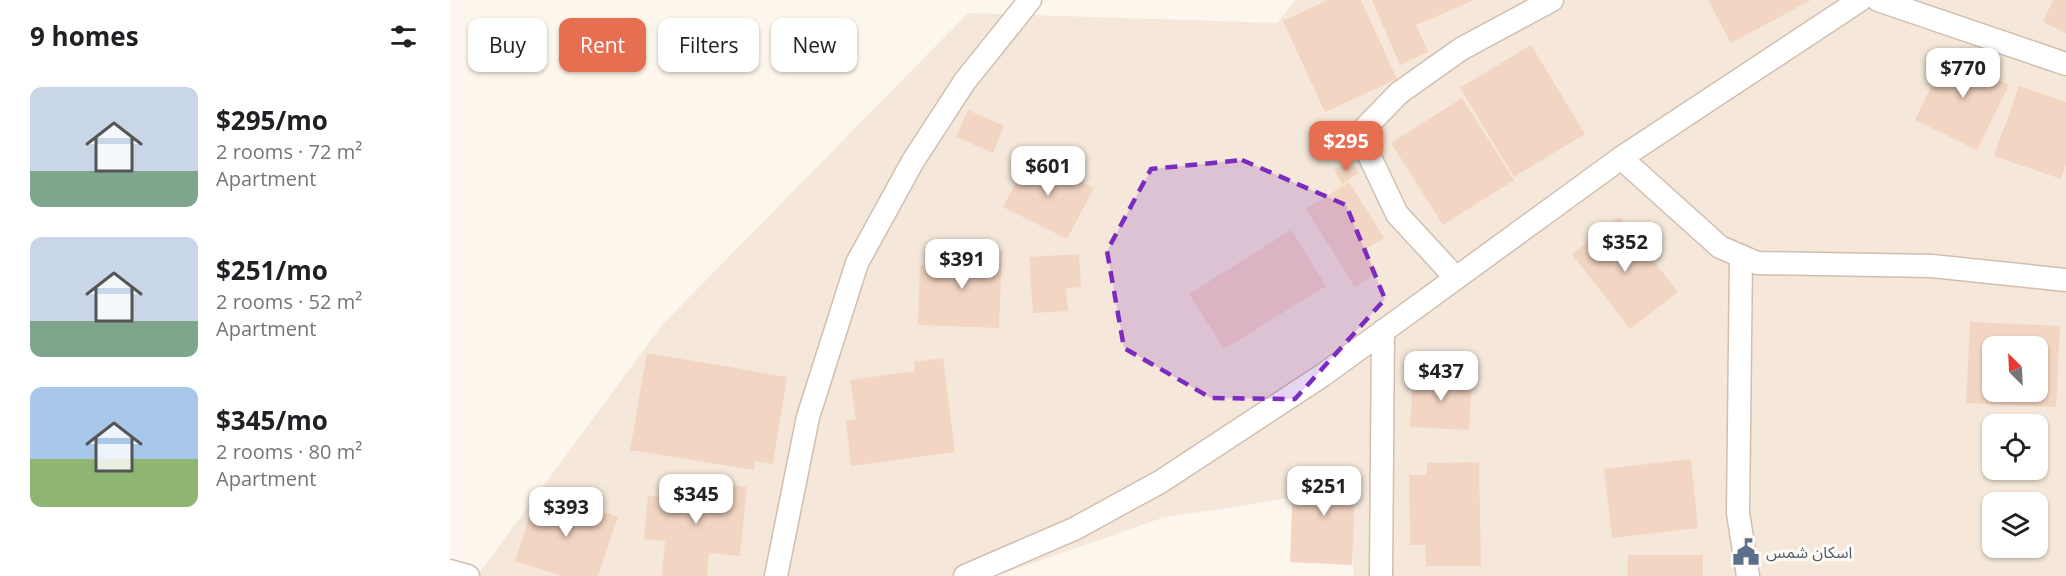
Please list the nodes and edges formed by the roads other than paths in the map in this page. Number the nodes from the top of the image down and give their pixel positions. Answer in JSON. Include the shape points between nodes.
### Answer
{"nodes":[{"id":1,"x":1030,"y":0,"type":"edge"},
{"id":2,"x":1552,"y":0,"type":"edge"},
{"id":3,"x":1860,"y":0,"type":"edge"},
{"id":4,"x":1878,"y":0,"type":"edge"},
{"id":5,"x":2066,"y":64,"type":"edge"},
{"id":6,"x":1621,"y":158,"type":"junction"},
{"id":7,"x":1741,"y":256,"type":"junction"},
{"id":8,"x":1456,"y":278,"type":"junction"},
{"id":9,"x":2066,"y":280,"type":"edge"},
{"id":10,"x":1383,"y":331,"type":"junction"},
{"id":11,"x":450,"y":571,"type":"edge"},
{"id":12,"x":468,"y":576,"type":"edge"},
{"id":13,"x":776,"y":576,"type":"edge"},
{"id":14,"x":965,"y":576,"type":"edge"},
{"id":15,"x":1381,"y":576,"type":"edge"},
{"id":16,"x":1748,"y":576,"type":"edge"}],
"edges":[{"from":1,"to":13,"type":"street","via":[[966,81],[913,161],[857,263],[807,417]]},
{"from":2,"to":8,"type":"street","via":[[1461,49],[1399,93],[1365,128],[1368,153],[1397,214]]},
{"from":3,"to":6,"type":"street"},
{"from":4,"to":5,"type":"street"},
{"from":6,"to":7,"type":"street","via":[[1720,247]]},
{"from":6,"to":8,"type":"street"},
{"from":7,"to":9,"type":"street","via":[[1757,263],[1932,266]]},
{"from":7,"to":16,"type":"street","via":[[1738,513]]},
{"from":8,"to":10,"type":"street"},
{"from":10,"to":14,"type":"street","via":[[1160,482],[1074,529]]},
{"from":10,"to":15,"type":"street"},
{"from":11,"to":12,"type":"street"}]}
